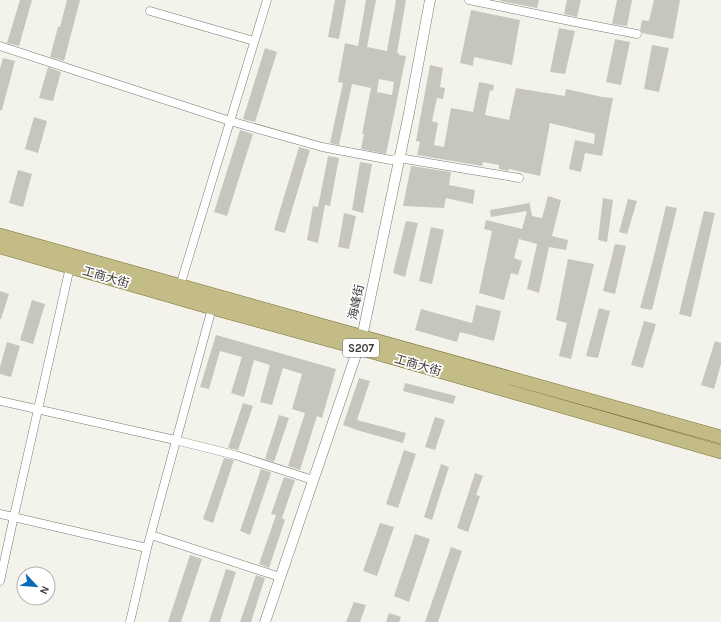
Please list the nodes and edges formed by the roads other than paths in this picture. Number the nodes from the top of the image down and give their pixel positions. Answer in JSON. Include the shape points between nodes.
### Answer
{"nodes":[{"id":1,"x":267,"y":0,"type":"edge"},
{"id":2,"x":430,"y":0,"type":"edge"},
{"id":3,"x":469,"y":0,"type":"edge"},
{"id":4,"x":150,"y":11,"type":"dead end"},
{"id":5,"x":637,"y":34,"type":"dead end"},
{"id":6,"x":254,"y":41,"type":"junction"},
{"id":7,"x":0,"y":46,"type":"edge"},
{"id":8,"x":230,"y":121,"type":"junction"},
{"id":9,"x":399,"y":158,"type":"junction"},
{"id":10,"x":518,"y":178,"type":"dead end"},
{"id":11,"x":0,"y":235,"type":"edge"},
{"id":12,"x":0,"y":247,"type":"edge"},
{"id":13,"x":70,"y":267,"type":"junction"},
{"id":14,"x":178,"y":292,"type":"junction"},
{"id":15,"x":212,"y":308,"type":"junction"},
{"id":16,"x":360,"y":342,"type":"junction"},
{"id":17,"x":0,"y":401,"type":"edge"},
{"id":18,"x":38,"y":409,"type":"junction"},
{"id":19,"x":721,"y":437,"type":"edge"},
{"id":20,"x":721,"y":452,"type":"edge"},
{"id":21,"x":313,"y":480,"type":"junction"},
{"id":22,"x":0,"y":514,"type":"edge"},
{"id":23,"x":14,"y":517,"type":"junction"},
{"id":24,"x":150,"y":535,"type":"junction"},
{"id":25,"x":147,"y":548,"type":"junction"},
{"id":26,"x":280,"y":577,"type":"junction"},
{"id":27,"x":0,"y":581,"type":"edge"},
{"id":28,"x":130,"y":622,"type":"edge"},
{"id":29,"x":265,"y":622,"type":"edge"}],
"edges":[{"from":1,"to":6,"type":"street"},
{"from":2,"to":9,"type":"street","name":"海峰街"},
{"from":3,"to":5,"type":"street"},
{"from":4,"to":6,"type":"street"},
{"from":6,"to":8,"type":"street"},
{"from":7,"to":8,"type":"street"},
{"from":8,"to":9,"type":"street","via":[[322,147],[391,160]]},
{"from":8,"to":14,"type":"street"},
{"from":9,"to":10,"type":"street"},
{"from":9,"to":16,"type":"street","name":"海峰街"},
{"from":11,"to":14,"type":"main road","name":"工商大街","number":"S207"},
{"from":12,"to":13,"type":"main road","name":"工商大街","number":"S207"},
{"from":13,"to":14,"type":"main road","name":"工商大街","number":"S207"},
{"from":13,"to":18,"type":"street"},
{"from":14,"to":15,"type":"main road","name":"工商大街","number":"S207"},
{"from":14,"to":16,"type":"main road","name":"工商大街","number":"S207"},
{"from":15,"to":16,"type":"main road","name":"工商大街","number":"S207"},
{"from":15,"to":24,"type":"street"},
{"from":16,"to":19,"type":"main road","name":"工商大街","number":"S207"},
{"from":16,"to":20,"type":"main road","name":"工商大街","number":"S207"},
{"from":16,"to":21,"type":"street","name":"海峰街"},
{"from":17,"to":18,"type":"street"},
{"from":18,"to":21,"type":"street","via":[[235,455]]},
{"from":18,"to":23,"type":"street"},
{"from":21,"to":26,"type":"street","name":"海峰街"},
{"from":22,"to":23,"type":"street"},
{"from":23,"to":25,"type":"street"},
{"from":23,"to":27,"type":"street"},
{"from":24,"to":25,"type":"street"},
{"from":24,"to":26,"type":"street"},
{"from":25,"to":28,"type":"street"},
{"from":26,"to":29,"type":"street","name":"海峰街"}]}
